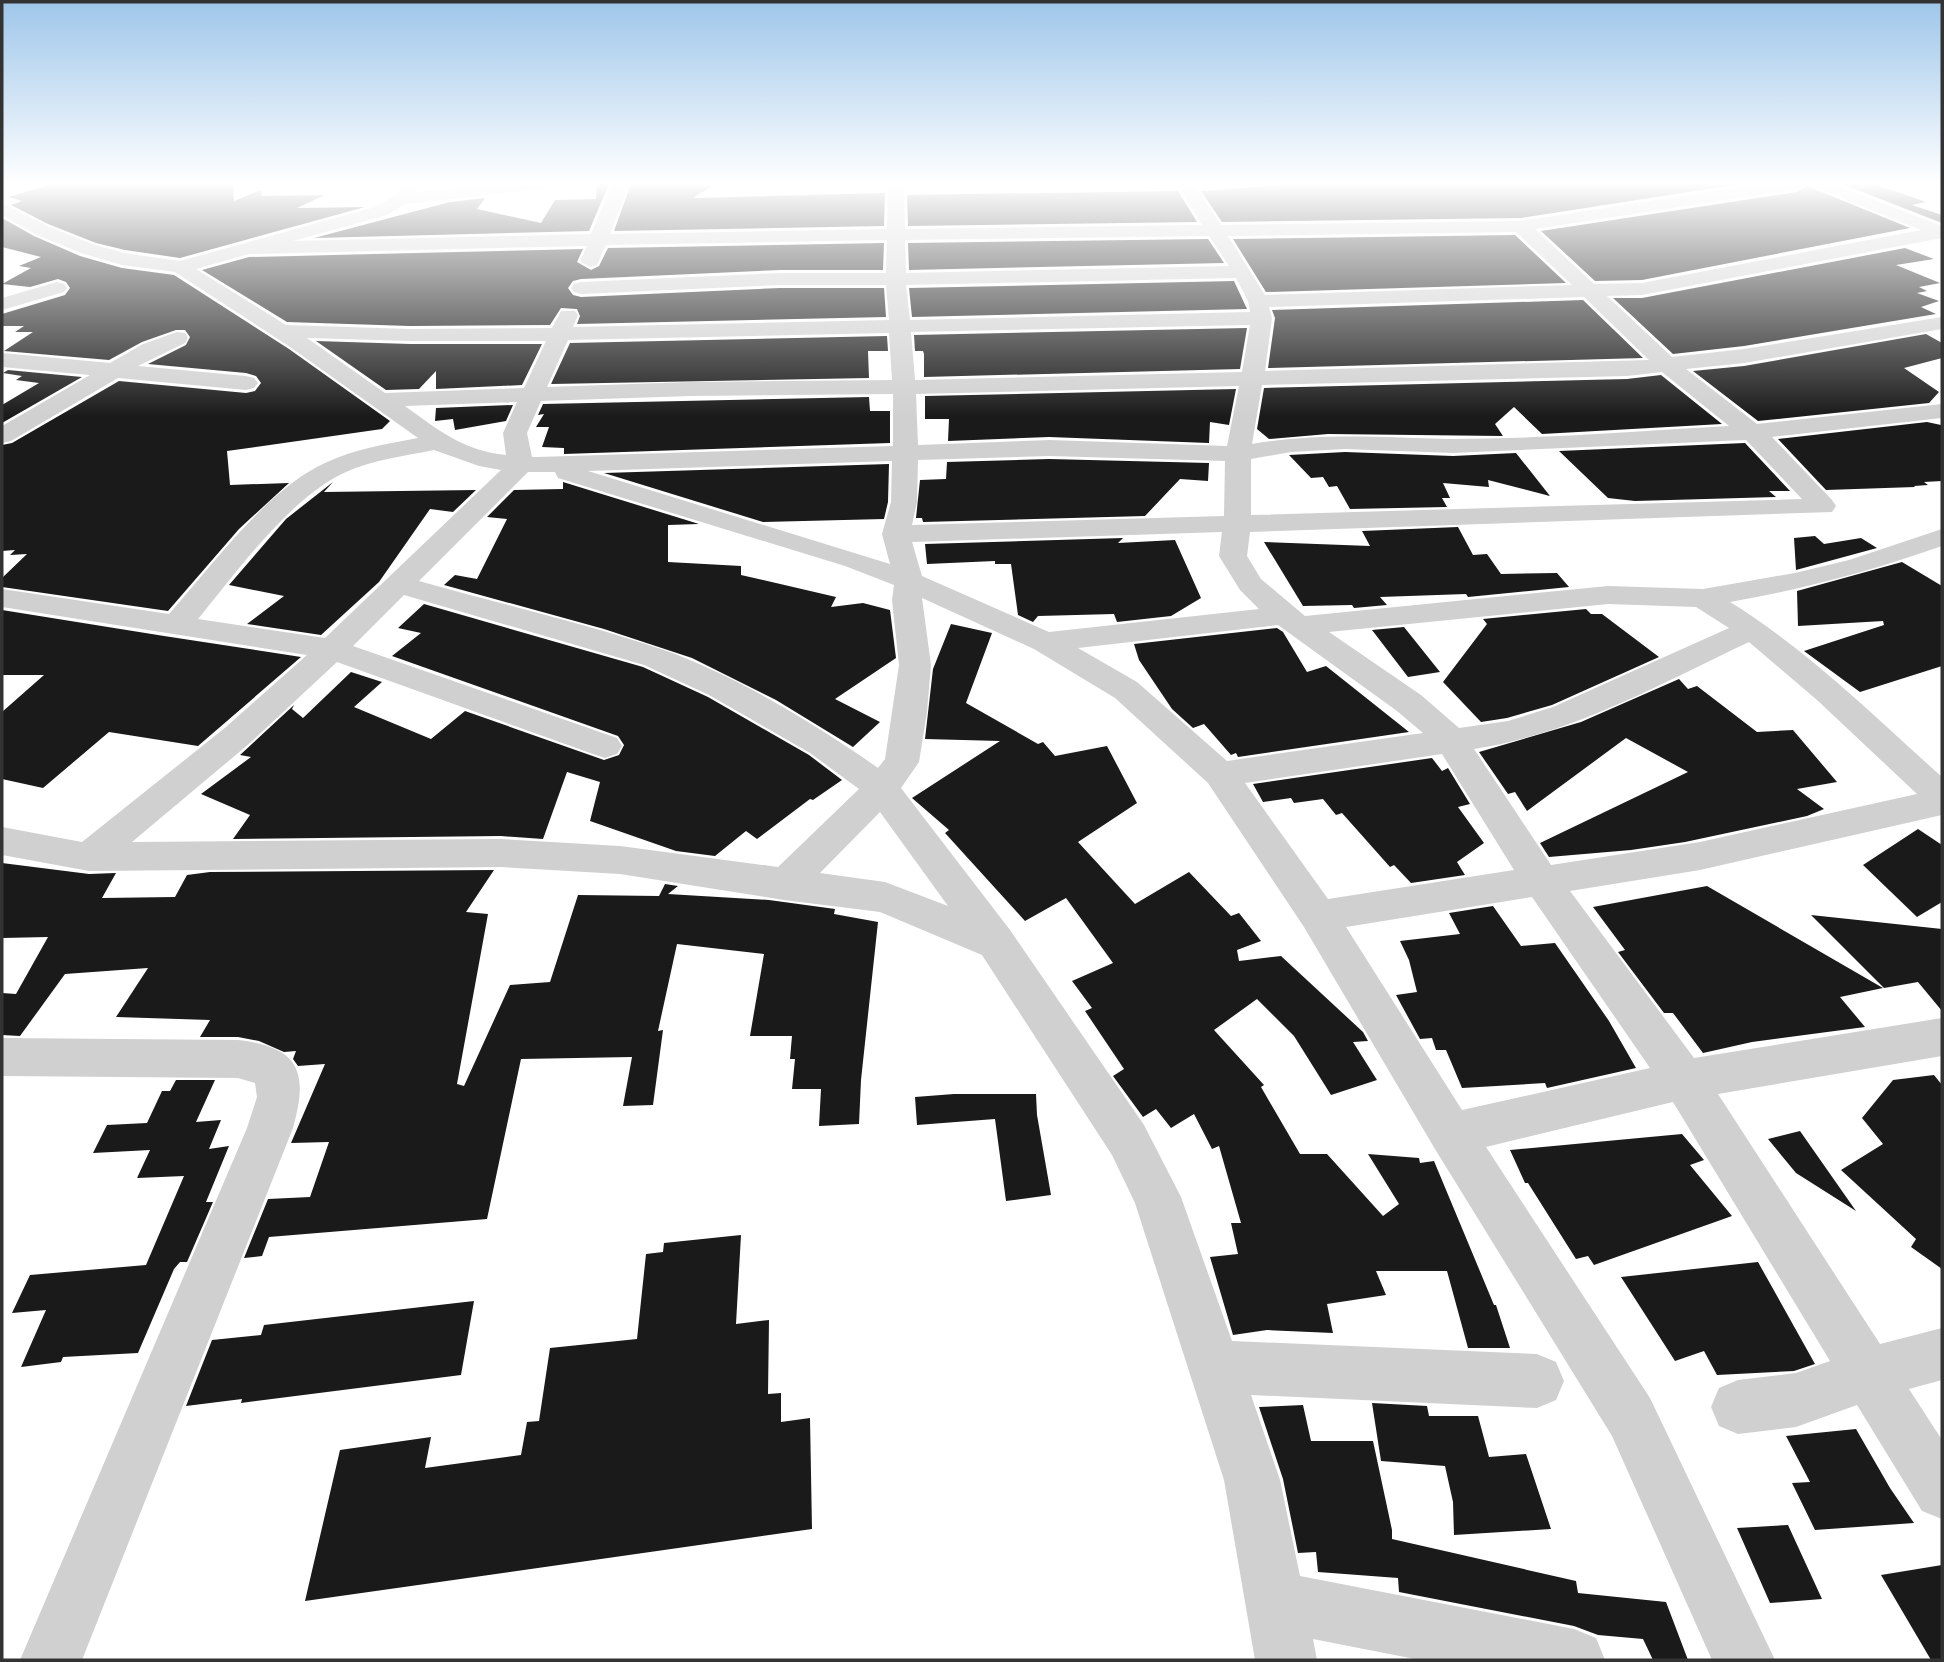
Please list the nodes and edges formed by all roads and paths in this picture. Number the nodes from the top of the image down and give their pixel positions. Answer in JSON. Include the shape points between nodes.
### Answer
{"nodes":[{"id":1,"x":141,"y":262,"type":"edge"},
{"id":2,"x":200,"y":262,"type":"edge"},
{"id":3,"x":590,"y":262,"type":"edge"},
{"id":4,"x":896,"y":262,"type":"edge"},
{"id":5,"x":1232,"y":262,"type":"edge"},
{"id":6,"x":1558,"y":262,"type":"edge"},
{"id":7,"x":1786,"y":262,"type":"edge"},
{"id":8,"x":180,"y":267,"type":"junction"},
{"id":9,"x":896,"y":279,"type":"junction"},
{"id":10,"x":57,"y":288,"type":"dead end"},
{"id":11,"x":581,"y":288,"type":"junction"},
{"id":12,"x":1588,"y":290,"type":"junction"},
{"id":13,"x":1254,"y":297,"type":"junction"},
{"id":14,"x":2,"y":304,"type":"edge"},
{"id":15,"x":1942,"y":323,"type":"edge"},
{"id":16,"x":899,"y":326,"type":"junction"},
{"id":17,"x":280,"y":331,"type":"junction"},
{"id":18,"x":559,"y":334,"type":"junction"},
{"id":19,"x":177,"y":338,"type":"dead end"},
{"id":20,"x":2,"y":360,"type":"edge"},
{"id":21,"x":1667,"y":365,"type":"junction"},
{"id":22,"x":114,"y":370,"type":"junction"},
{"id":23,"x":1251,"y":377,"type":"junction"},
{"id":24,"x":246,"y":383,"type":"dead end"},
{"id":25,"x":905,"y":387,"type":"junction"},
{"id":26,"x":533,"y":395,"type":"junction"},
{"id":27,"x":383,"y":400,"type":"junction"},
{"id":28,"x":1942,"y":411,"type":"edge"},
{"id":29,"x":1752,"y":432,"type":"junction"},
{"id":30,"x":2,"y":436,"type":"edge"},
{"id":31,"x":439,"y":441,"type":"junction"},
{"id":32,"x":905,"y":452,"type":"junction"},
{"id":33,"x":1238,"y":454,"type":"junction"},
{"id":34,"x":529,"y":465,"type":"junction"},
{"id":35,"x":1237,"y":525,"type":"junction"},
{"id":36,"x":896,"y":534,"type":"junction"},
{"id":37,"x":1942,"y":537,"type":"edge"},
{"id":38,"x":909,"y":581,"type":"junction"},
{"id":39,"x":397,"y":584,"type":"junction"},
{"id":40,"x":2,"y":598,"type":"edge"},
{"id":41,"x":1703,"y":598,"type":"junction"},
{"id":42,"x":1290,"y":621,"type":"junction"},
{"id":43,"x":176,"y":625,"type":"junction"},
{"id":44,"x":1752,"y":629,"type":"junction"},
{"id":45,"x":1045,"y":642,"type":"junction"},
{"id":46,"x":332,"y":649,"type":"junction"},
{"id":47,"x":1451,"y":739,"type":"junction"},
{"id":48,"x":606,"y":746,"type":"dead end"},
{"id":49,"x":1220,"y":774,"type":"junction"},
{"id":50,"x":882,"y":788,"type":"junction"},
{"id":51,"x":1941,"y":795,"type":"edge"},
{"id":52,"x":2,"y":841,"type":"edge"},
{"id":53,"x":89,"y":857,"type":"junction"},
{"id":54,"x":1541,"y":880,"type":"junction"},
{"id":55,"x":784,"y":885,"type":"junction"},
{"id":56,"x":1318,"y":916,"type":"junction"},
{"id":57,"x":996,"y":943,"type":"junction"},
{"id":58,"x":1942,"y":1037,"type":"edge"},
{"id":59,"x":2,"y":1057,"type":"edge"},
{"id":60,"x":1684,"y":1080,"type":"junction"},
{"id":61,"x":1451,"y":1133,"type":"junction"},
{"id":62,"x":1942,"y":1354,"type":"edge"},
{"id":63,"x":1214,"y":1367,"type":"junction"},
{"id":64,"x":1869,"y":1374,"type":"junction"},
{"id":65,"x":1537,"y":1381,"type":"dead end"},
{"id":66,"x":1738,"y":1406,"type":"dead end"},
{"id":67,"x":1942,"y":1491,"type":"edge"},
{"id":68,"x":1275,"y":1601,"type":"junction"},
{"id":69,"x":51,"y":1660,"type":"edge"},
{"id":70,"x":1286,"y":1660,"type":"edge"},
{"id":71,"x":1574,"y":1660,"type":"edge"},
{"id":72,"x":1744,"y":1660,"type":"edge"}],
"edges":[{"from":1,"to":8,"type":"street"},
{"from":2,"to":8,"type":"street"},
{"from":3,"to":11,"type":"street"},
{"from":4,"to":9,"type":"street"},
{"from":5,"to":13,"type":"street"},
{"from":6,"to":12,"type":"street"},
{"from":7,"to":12,"type":"street","via":[[1642,289]]},
{"from":8,"to":17,"type":"street"},
{"from":9,"to":11,"type":"street"},
{"from":9,"to":13,"type":"street"},
{"from":9,"to":16,"type":"street"},
{"from":10,"to":14,"type":"street"},
{"from":11,"to":18,"type":"street"},
{"from":12,"to":13,"type":"street"},
{"from":12,"to":21,"type":"street"},
{"from":13,"to":16,"type":"street"},
{"from":13,"to":23,"type":"street","via":[[1258,345]]},
{"from":15,"to":21,"type":"street"},
{"from":16,"to":18,"type":"street"},
{"from":16,"to":25,"type":"street"},
{"from":17,"to":18,"type":"street"},
{"from":17,"to":27,"type":"street"},
{"from":18,"to":26,"type":"street"},
{"from":19,"to":22,"type":"street"},
{"from":20,"to":22,"type":"street"},
{"from":21,"to":23,"type":"street"},
{"from":21,"to":29,"type":"street"},
{"from":22,"to":24,"type":"street"},
{"from":22,"to":30,"type":"street"},
{"from":23,"to":25,"type":"street"},
{"from":23,"to":33,"type":"street"},
{"from":25,"to":26,"type":"street"},
{"from":25,"to":32,"type":"street"},
{"from":26,"to":27,"type":"street"},
{"from":26,"to":34,"type":"street","via":[[515,433]]},
{"from":27,"to":31,"type":"street"},
{"from":28,"to":29,"type":"street"},
{"from":29,"to":33,"type":"street","via":[[1453,446],[1345,442]]},
{"from":29,"to":35,"type":"street","via":[[1823,506]]},
{"from":31,"to":34,"type":"street","via":[[488,461]]},
{"from":31,"to":43,"type":"street","via":[[327,471],[280,509]]},
{"from":32,"to":33,"type":"street","via":[[1049,448]]},
{"from":32,"to":34,"type":"street"},
{"from":32,"to":36,"type":"street","via":[[904,502]]},
{"from":33,"to":35,"type":"street"},
{"from":34,"to":38,"type":"street","via":[[855,560]]},
{"from":34,"to":39,"type":"street"},
{"from":35,"to":36,"type":"street"},
{"from":35,"to":42,"type":"street","via":[[1233,556],[1250,584]]},
{"from":36,"to":38,"type":"street"},
{"from":37,"to":41,"type":"street","via":[[1859,566]]},
{"from":38,"to":45,"type":"street"},
{"from":38,"to":50,"type":"street","via":[[915,665],[911,712],[902,762]]},
{"from":39,"to":46,"type":"street"},
{"from":39,"to":50,"type":"street","via":[[655,658],[720,688],[810,739]]},
{"from":40,"to":43,"type":"street"},
{"from":41,"to":42,"type":"street","via":[[1608,595]]},
{"from":41,"to":44,"type":"street"},
{"from":42,"to":45,"type":"street"},
{"from":42,"to":47,"type":"street","via":[[1409,703]]},
{"from":43,"to":46,"type":"street"},
{"from":44,"to":47,"type":"street","via":[[1565,715],[1510,733]]},
{"from":44,"to":51,"type":"street"},
{"from":45,"to":49,"type":"street","via":[[1126,690]]},
{"from":46,"to":48,"type":"street"},
{"from":46,"to":53,"type":"street","via":[[238,735]]},
{"from":47,"to":49,"type":"street"},
{"from":47,"to":54,"type":"street"},
{"from":49,"to":56,"type":"street"},
{"from":50,"to":55,"type":"street"},
{"from":50,"to":57,"type":"street"},
{"from":51,"to":54,"type":"street","via":[[1700,856]]},
{"from":52,"to":53,"type":"street"},
{"from":53,"to":55,"type":"street","via":[[500,853],[620,860]]},
{"from":54,"to":56,"type":"street"},
{"from":54,"to":60,"type":"street"},
{"from":55,"to":57,"type":"street","via":[[885,897]]},
{"from":56,"to":61,"type":"street"},
{"from":57,"to":63,"type":"street","via":[[1128,1140],[1157,1197]]},
{"from":58,"to":60,"type":"street"},
{"from":59,"to":69,"type":"street","via":[[262,1062],[276,1074],[279,1097]]},
{"from":60,"to":61,"type":"street"},
{"from":60,"to":64,"type":"street"},
{"from":61,"to":72,"type":"street","via":[[1631,1417]]},
{"from":62,"to":64,"type":"street"},
{"from":63,"to":65,"type":"street"},
{"from":63,"to":68,"type":"street","via":[[1252,1480]]},
{"from":64,"to":66,"type":"street","via":[[1796,1400]]},
{"from":64,"to":67,"type":"street"},
{"from":68,"to":70,"type":"street"},
{"from":68,"to":71,"type":"street"}]}
